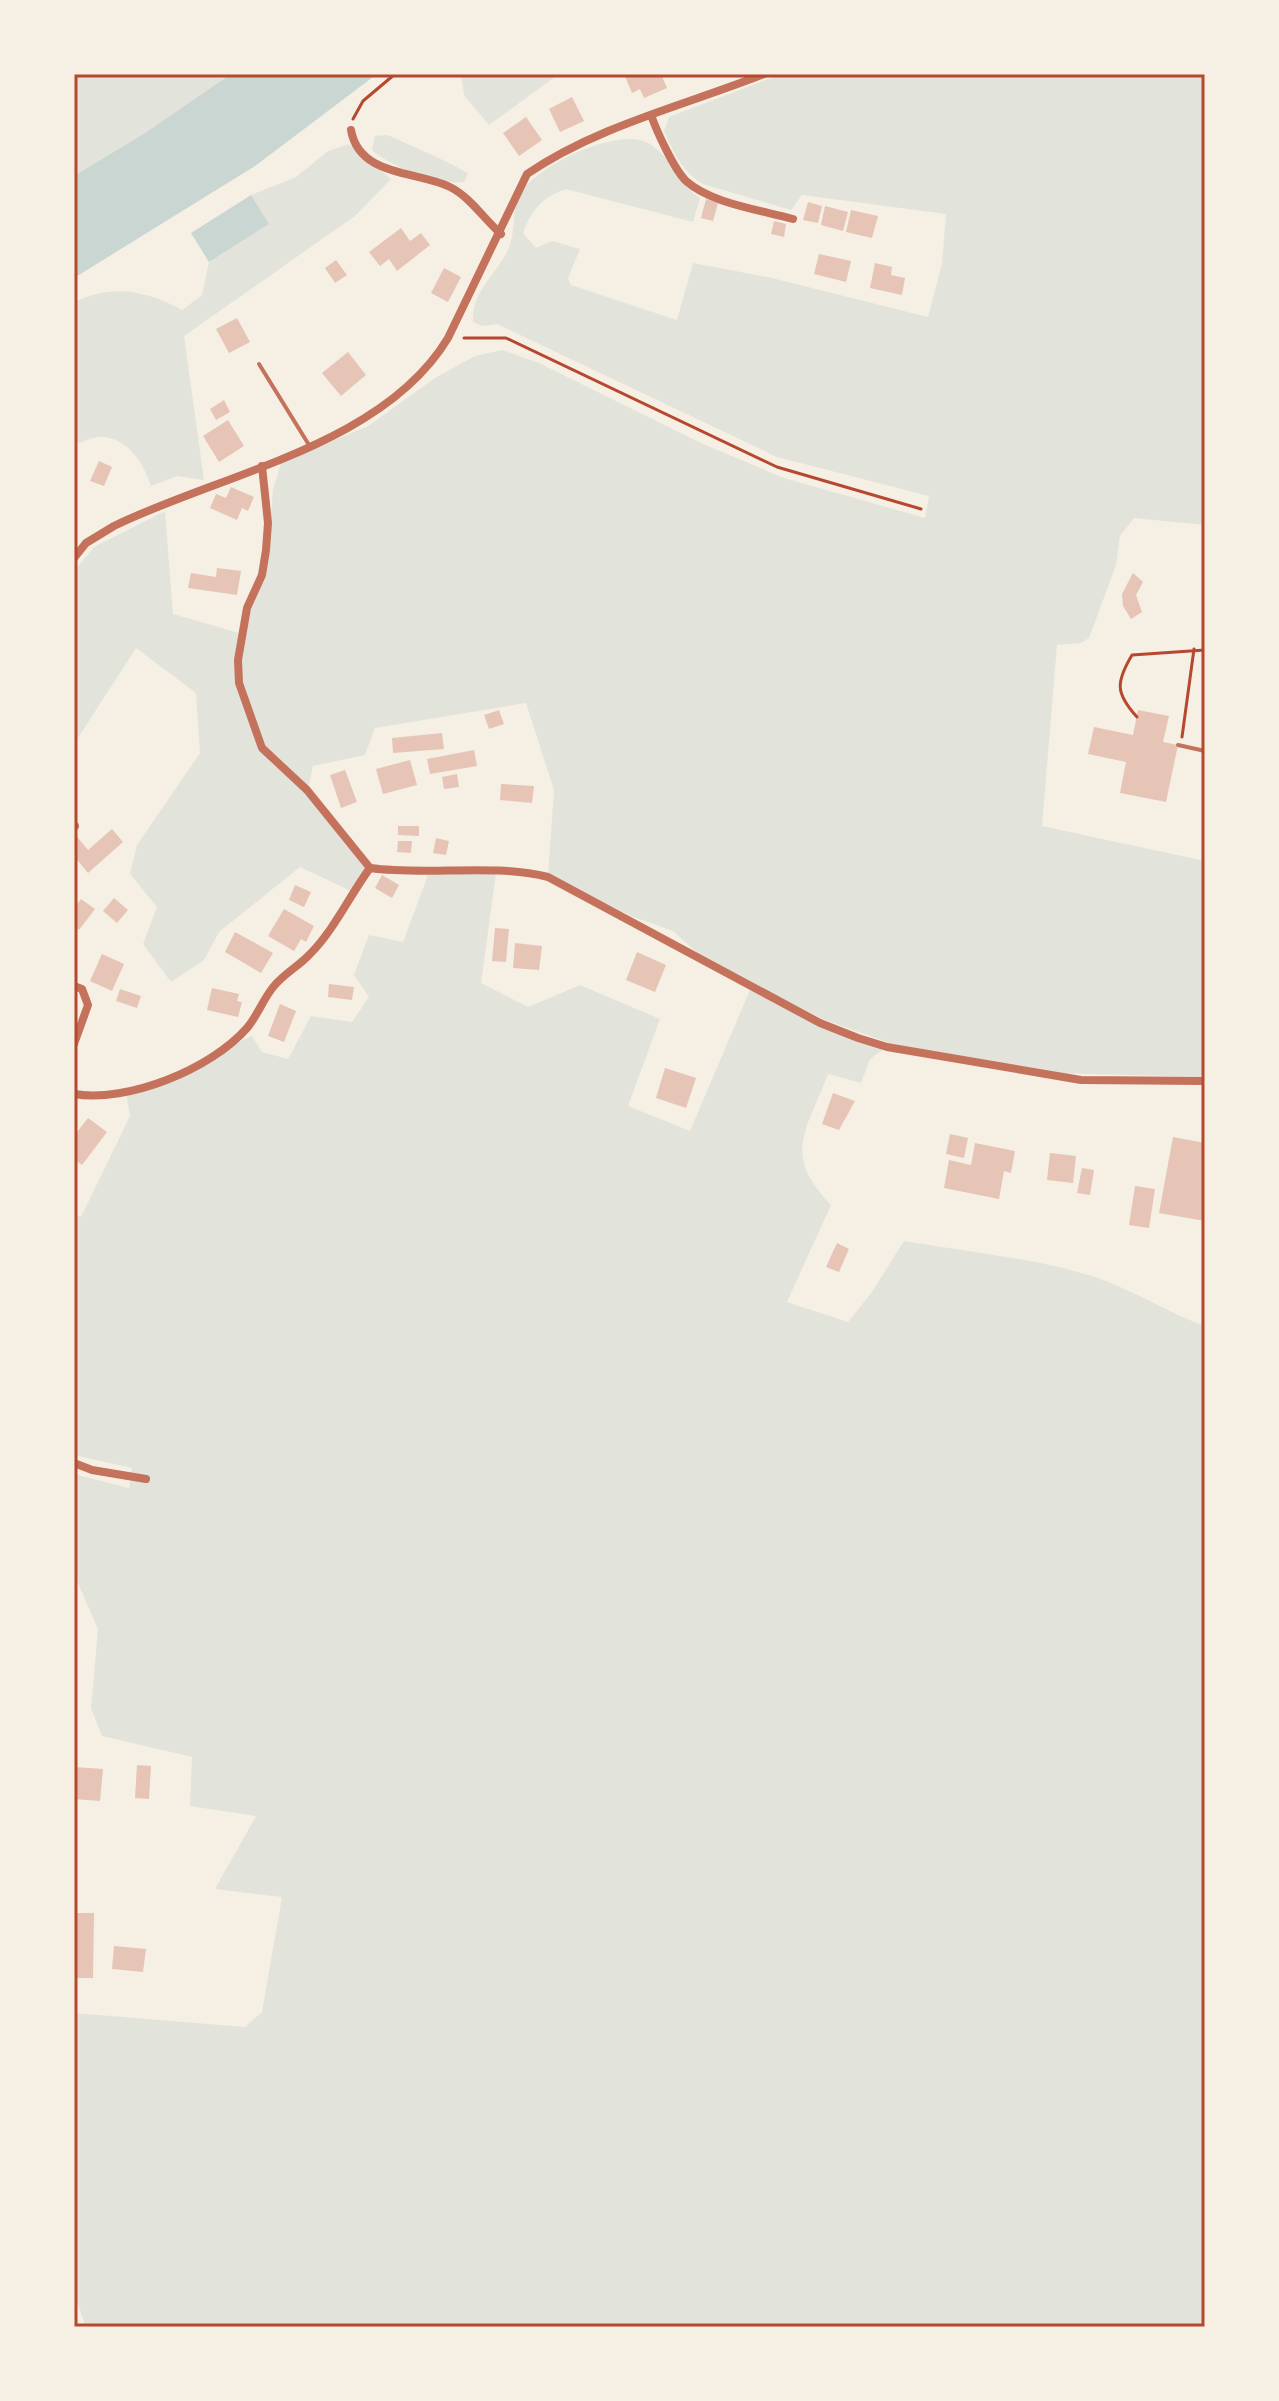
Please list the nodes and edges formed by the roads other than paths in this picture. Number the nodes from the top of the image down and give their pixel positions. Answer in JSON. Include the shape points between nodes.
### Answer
{"nodes":[{"id":1,"x":764,"y":74,"type":"edge"},
{"id":2,"x":651,"y":115,"type":"junction"},
{"id":3,"x":351,"y":130,"type":"road end"},
{"id":4,"x":793,"y":219,"type":"dead end"},
{"id":5,"x":501,"y":234,"type":"junction"},
{"id":6,"x":259,"y":364,"type":"dead end"},
{"id":7,"x":309,"y":445,"type":"junction"},
{"id":8,"x":262,"y":466,"type":"junction"},
{"id":9,"x":74,"y":558,"type":"edge"},
{"id":10,"x":1179,"y":745,"type":"road end"},
{"id":11,"x":1205,"y":751,"type":"edge"},
{"id":12,"x":370,"y":868,"type":"junction"},
{"id":13,"x":74,"y":986,"type":"edge"},
{"id":14,"x":74,"y":1044,"type":"edge"},
{"id":15,"x":1205,"y":1081,"type":"edge"},
{"id":16,"x":74,"y":1094,"type":"edge"},
{"id":17,"x":74,"y":1463,"type":"edge"},
{"id":18,"x":146,"y":1479,"type":"dead end"}],
"edges":[{"from":1,"to":2,"type":"street"},
{"from":2,"to":4,"type":"street","via":[[685,180],[705,192]]},
{"from":2,"to":5,"type":"street","via":[[550,158],[527,174]]},
{"from":3,"to":5,"type":"street","via":[[355,143],[379,165],[446,185]]},
{"from":5,"to":7,"type":"street","via":[[437,356],[380,408]]},
{"from":6,"to":7,"type":"lane"},
{"from":7,"to":8,"type":"street"},
{"from":8,"to":9,"type":"street","via":[[155,506],[86,543]]},
{"from":8,"to":12,"type":"street","via":[[266,550],[247,608],[239,683],[262,748],[307,790]]},
{"from":10,"to":11,"type":"lane"},
{"from":12,"to":15,"type":"street","via":[[428,873],[520,870],[548,877],[820,1023],[887,1047],[1081,1080]]},
{"from":12,"to":16,"type":"street","via":[[310,954],[287,970],[247,1028],[222,1048],[177,1077],[92,1097]]},
{"from":13,"to":14,"type":"street","via":[[82,989],[88,1005]]},
{"from":17,"to":18,"type":"street"}]}
